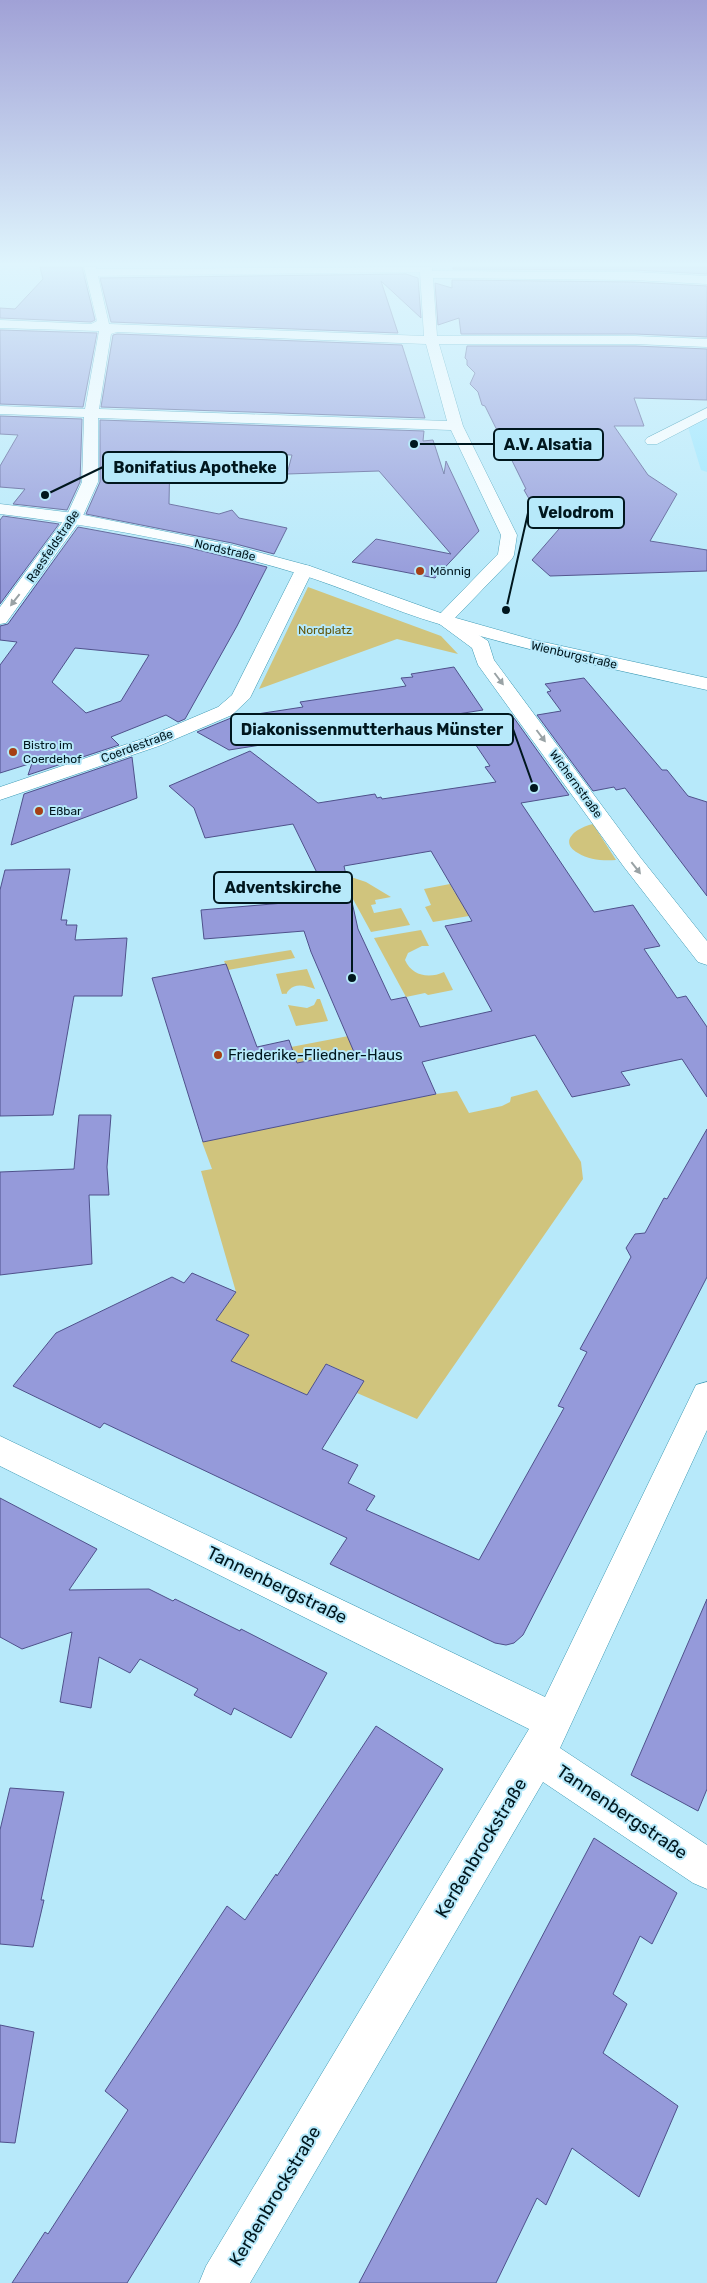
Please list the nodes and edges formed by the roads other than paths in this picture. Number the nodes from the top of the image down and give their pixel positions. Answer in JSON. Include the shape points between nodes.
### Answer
{"nodes":[{"id":1,"x":98,"y":374,"type":"edge"},
{"id":2,"x":441,"y":374,"type":"edge"},
{"id":3,"x":0,"y":410,"type":"edge"},
{"id":4,"x":707,"y":412,"type":"edge"},
{"id":5,"x":91,"y":414,"type":"junction"},
{"id":6,"x":456,"y":426,"type":"junction"},
{"id":7,"x":652,"y":441,"type":"dead end"},
{"id":8,"x":0,"y":509,"type":"edge"},
{"id":9,"x":74,"y":518,"type":"junction"},
{"id":10,"x":304,"y":570,"type":"junction"},
{"id":11,"x":0,"y":618,"type":"edge"},
{"id":12,"x":442,"y":620,"type":"junction"},
{"id":13,"x":707,"y":684,"type":"edge"},
{"id":14,"x":0,"y":794,"type":"edge"},
{"id":15,"x":707,"y":957,"type":"edge"},
{"id":16,"x":707,"y":1396,"type":"edge"},
{"id":17,"x":0,"y":1450,"type":"edge"},
{"id":18,"x":554,"y":1721,"type":"junction"},
{"id":19,"x":536,"y":1755,"type":"junction"},
{"id":20,"x":707,"y":1869,"type":"edge"},
{"id":21,"x":223,"y":2283,"type":"edge"}],
"edges":[{"from":1,"to":5,"type":"street","name":"Raesfeldstraße"},
{"from":2,"to":6,"type":"street"},
{"from":3,"to":5,"type":"street"},
{"from":4,"to":7,"type":"street"},
{"from":5,"to":6,"type":"street"},
{"from":5,"to":9,"type":"street","name":"Raesfeldstraße","via":[[90,482]]},
{"from":6,"to":12,"type":"street","via":[[510,535],[506,555]]},
{"from":8,"to":9,"type":"street","name":"Nordstraße"},
{"from":9,"to":10,"type":"street","name":"Nordstraße","via":[[232,550]]},
{"from":9,"to":11,"type":"street","name":"Raesfeldstraße","one_way":true},
{"from":10,"to":12,"type":"street","name":"Nordstraße"},
{"from":10,"to":14,"type":"street","name":"Coerdestraße","via":[[240,698],[225,711],[152,742]]},
{"from":12,"to":13,"type":"street","name":"Wienburgstraße","via":[[526,644]]},
{"from":12,"to":15,"type":"street","name":"Wichernstraße","one_way":true,"via":[[481,645],[485,661],[632,862]]},
{"from":16,"to":18,"type":"street","name":"Kerßenbrockstraße"},
{"from":17,"to":18,"type":"street","name":"Tannenbergstraße"},
{"from":18,"to":19,"type":"street","name":"Kerßenbrockstraße"},
{"from":19,"to":20,"type":"street","name":"Tannenbergstraße"},
{"from":19,"to":21,"type":"street","name":"Kerßenbrockstraße"}]}
